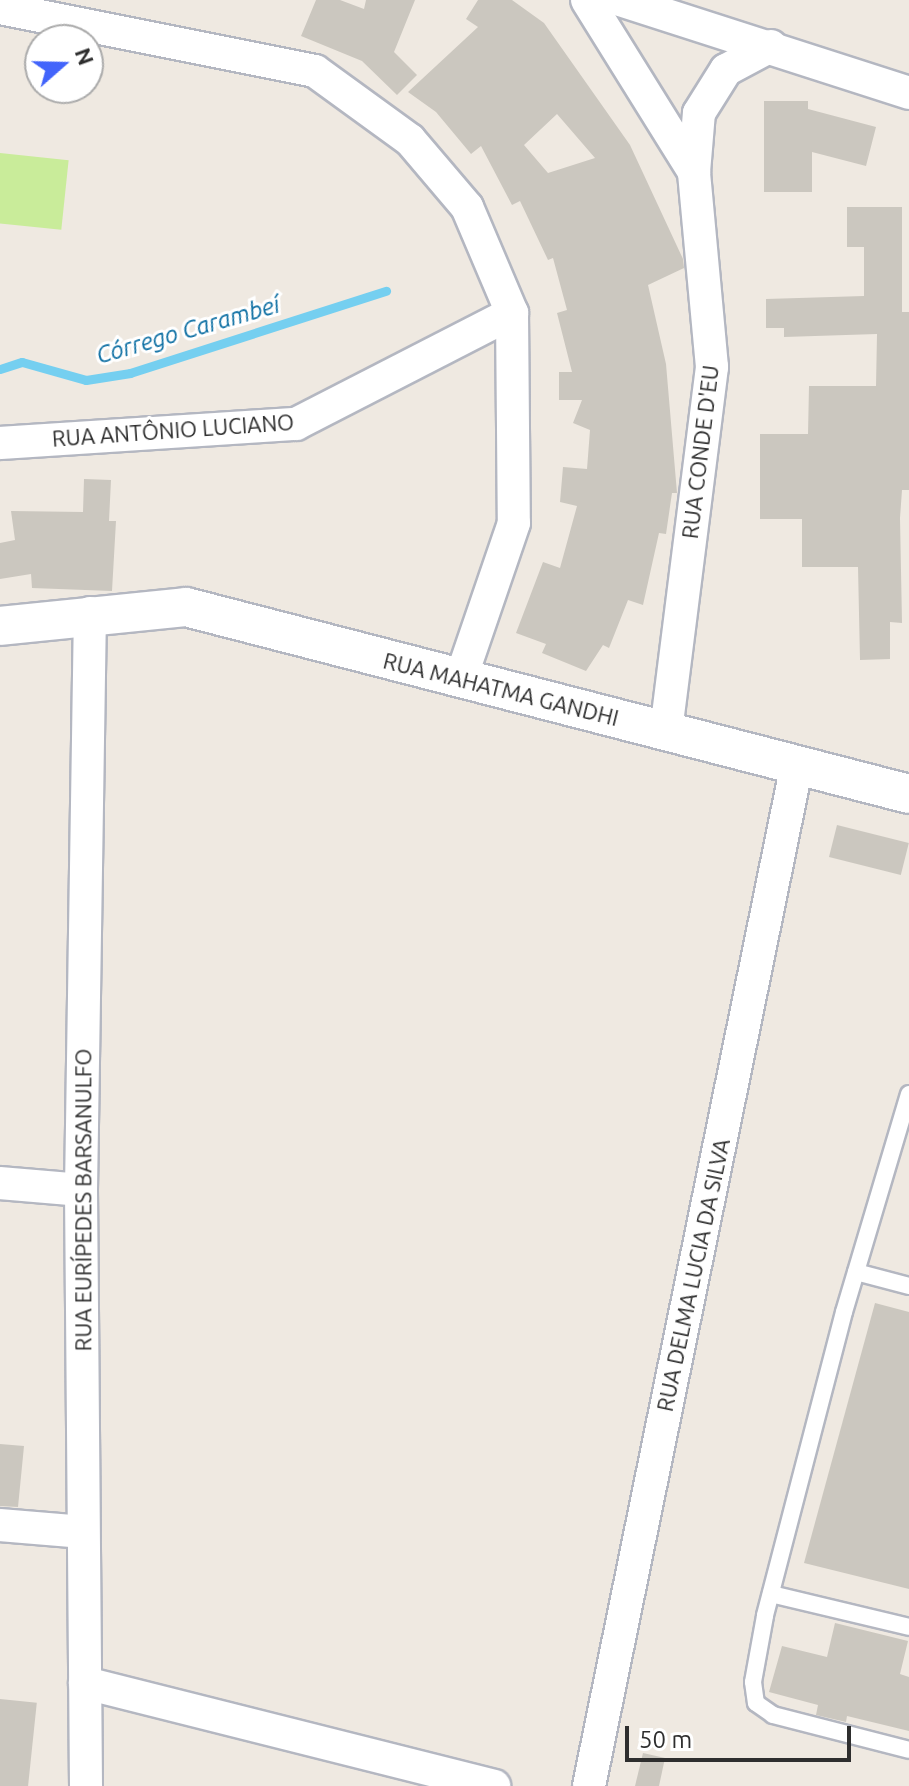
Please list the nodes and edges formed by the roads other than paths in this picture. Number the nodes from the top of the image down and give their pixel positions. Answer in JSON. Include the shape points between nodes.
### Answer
{"nodes":[{"id":1,"x":587,"y":0,"type":"edge"},
{"id":2,"x":620,"y":0,"type":"edge"},
{"id":3,"x":0,"y":8,"type":"edge"},
{"id":4,"x":771,"y":46,"type":"junction"},
{"id":5,"x":909,"y":93,"type":"edge"},
{"id":6,"x":694,"y":172,"type":"junction"},
{"id":7,"x":512,"y":313,"type":"junction"},
{"id":8,"x":0,"y":443,"type":"edge"},
{"id":9,"x":90,"y":613,"type":"junction"},
{"id":10,"x":0,"y":626,"type":"edge"},
{"id":11,"x":461,"y":678,"type":"junction"},
{"id":12,"x":666,"y":731,"type":"junction"},
{"id":13,"x":797,"y":765,"type":"junction"},
{"id":14,"x":909,"y":794,"type":"edge"},
{"id":15,"x":909,"y":1094,"type":"edge"},
{"id":16,"x":0,"y":1183,"type":"edge"},
{"id":17,"x":81,"y":1190,"type":"junction"},
{"id":18,"x":856,"y":1272,"type":"junction"},
{"id":19,"x":909,"y":1286,"type":"edge"},
{"id":20,"x":0,"y":1525,"type":"edge"},
{"id":21,"x":83,"y":1532,"type":"junction"},
{"id":22,"x":771,"y":1594,"type":"junction"},
{"id":23,"x":909,"y":1627,"type":"edge"},
{"id":24,"x":85,"y":1683,"type":"junction"},
{"id":25,"x":909,"y":1750,"type":"edge"},
{"id":26,"x":86,"y":1786,"type":"edge"},
{"id":27,"x":494,"y":1786,"type":"edge"},
{"id":28,"x":589,"y":1786,"type":"edge"}],
"edges":[{"from":1,"to":6,"type":"street","name":"RUA CONDE D'EU"},
{"from":2,"to":4,"type":"street"},
{"from":3,"to":7,"type":"street","via":[[315,71],[410,140],[467,207]]},
{"from":4,"to":5,"type":"street"},
{"from":4,"to":6,"type":"street","name":"RUA CONDE D'EU","via":[[726,70],[699,113]]},
{"from":6,"to":12,"type":"street","name":"RUA CONDE D'EU","via":[[712,367]]},
{"from":7,"to":8,"type":"street","name":"RUA ANTÔNIO LUCIANO","via":[[296,424]]},
{"from":7,"to":11,"type":"street","via":[[514,523]]},
{"from":9,"to":10,"type":"street","name":"RUA MAHATMA GANDHI"},
{"from":9,"to":11,"type":"street","name":"RUA MAHATMA GANDHI","via":[[186,607]]},
{"from":9,"to":17,"type":"street","name":"RUA EURÍPEDES BARSANULFO"},
{"from":11,"to":12,"type":"street","name":"RUA MAHATMA GANDHI"},
{"from":12,"to":13,"type":"street","name":"RUA MAHATMA GANDHI"},
{"from":13,"to":14,"type":"street","name":"RUA MAHATMA GANDHI"},
{"from":13,"to":28,"type":"street","name":"RUA DELMA LUCIA DA SILVA"},
{"from":15,"to":18,"type":"lane"},
{"from":16,"to":17,"type":"street"},
{"from":17,"to":21,"type":"street","name":"RUA EURÍPEDES BARSANULFO"},
{"from":18,"to":19,"type":"lane"},
{"from":18,"to":22,"type":"lane"},
{"from":20,"to":21,"type":"street"},
{"from":21,"to":24,"type":"street","name":"RUA EURÍPEDES BARSANULFO"},
{"from":22,"to":23,"type":"lane"},
{"from":22,"to":25,"type":"lane","via":[[753,1682],[756,1703],[773,1715]]},
{"from":24,"to":26,"type":"street","name":"RUA EURÍPEDES BARSANULFO"},
{"from":24,"to":27,"type":"street"}]}
